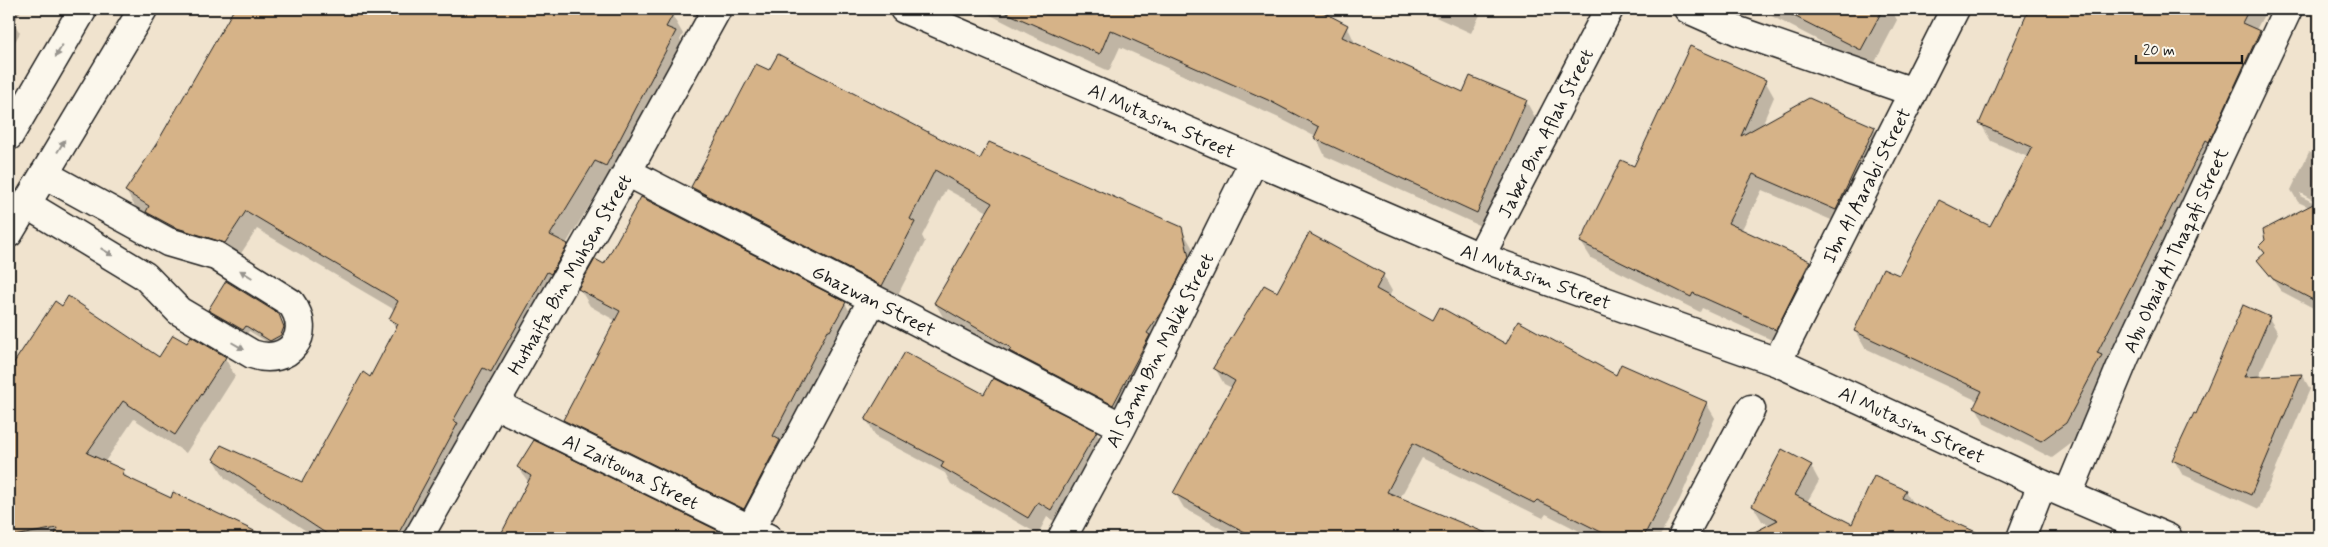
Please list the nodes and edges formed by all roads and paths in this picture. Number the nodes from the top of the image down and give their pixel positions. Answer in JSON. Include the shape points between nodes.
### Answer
{"nodes":[{"id":1,"x":83,"y":9,"type":"edge"},
{"id":2,"x":143,"y":9,"type":"edge"},
{"id":3,"x":717,"y":9,"type":"edge"},
{"id":4,"x":904,"y":9,"type":"edge"},
{"id":5,"x":1609,"y":9,"type":"edge"},
{"id":6,"x":1688,"y":9,"type":"edge"},
{"id":7,"x":1955,"y":9,"type":"edge"},
{"id":8,"x":2288,"y":9,"type":"edge"},
{"id":9,"x":1913,"y":92,"type":"junction"},
{"id":10,"x":9,"y":136,"type":"edge"},
{"id":11,"x":1254,"y":160,"type":"junction"},
{"id":12,"x":627,"y":172,"type":"junction"},
{"id":13,"x":44,"y":174,"type":"junction"},
{"id":14,"x":26,"y":204,"type":"junction"},
{"id":15,"x":9,"y":233,"type":"edge"},
{"id":16,"x":1480,"y":257,"type":"junction"},
{"id":17,"x":872,"y":299,"type":"junction"},
{"id":18,"x":1778,"y":362,"type":"junction"},
{"id":19,"x":494,"y":404,"type":"junction"},
{"id":20,"x":1751,"y":409,"type":"dead end"},
{"id":21,"x":1122,"y":427,"type":"junction"},
{"id":22,"x":2042,"y":484,"type":"junction"},
{"id":23,"x":2068,"y":494,"type":"junction"},
{"id":24,"x":755,"y":535,"type":"edge"},
{"id":25,"x":418,"y":538,"type":"edge"},
{"id":26,"x":1062,"y":538,"type":"edge"},
{"id":27,"x":1682,"y":538,"type":"edge"},
{"id":28,"x":2021,"y":538,"type":"edge"},
{"id":29,"x":2168,"y":538,"type":"edge"}],
"edges":[{"from":1,"to":10,"type":"street","one_way":true},
{"from":13,"to":2,"type":"street","one_way":true},
{"from":3,"to":12,"type":"street","name":"Huthaifa Bin Muhsen Street"},
{"from":4,"to":11,"type":"street","name":"Al Mutasim Street"},
{"from":5,"to":16,"type":"street","name":"Jaber Bin Aflah Street"},
{"from":6,"to":9,"type":"street","via":[[1738,31]]},
{"from":7,"to":9,"type":"street","name":"Ibn Al Aarabi Street"},
{"from":8,"to":23,"type":"street","name":"Abu Obaid Al Thaqafi Street","via":[[2125,357]]},
{"from":9,"to":18,"type":"street","name":"Ibn Al Aarabi Street"},
{"from":11,"to":16,"type":"street","name":"Al Mutasim Street"},
{"from":11,"to":21,"type":"street","name":"Al Samh Bin Malik Street"},
{"from":12,"to":17,"type":"street","name":"Ghazwan Street"},
{"from":12,"to":19,"type":"street","name":"Huthaifa Bin Muhsen Street"},
{"from":13,"to":14,"type":"street"},
{"from":14,"to":13,"type":"street","one_way":true,"via":[[145,276],[179,311],[252,354],[276,358],[295,344],[300,334],[300,322],[291,303],[216,256],[168,242]]},
{"from":14,"to":15,"type":"street"},
{"from":16,"to":18,"type":"street","name":"Al Mutasim Street"},
{"from":17,"to":21,"type":"street","name":"Ghazwan Street"},
{"from":17,"to":24,"type":"street"},
{"from":18,"to":22,"type":"street","name":"Al Mutasim Street"},
{"from":19,"to":24,"type":"street","name":"Al Zaitouna Street"},
{"from":19,"to":25,"type":"street","name":"Huthaifa Bin Muhsen Street"},
{"from":20,"to":27,"type":"street"},
{"from":21,"to":26,"type":"street","name":"Al Samh Bin Malik Street"},
{"from":22,"to":23,"type":"street","name":"Al Mutasim Street"},
{"from":22,"to":28,"type":"street"},
{"from":23,"to":29,"type":"street","name":"Al Mutasim Street"}]}
